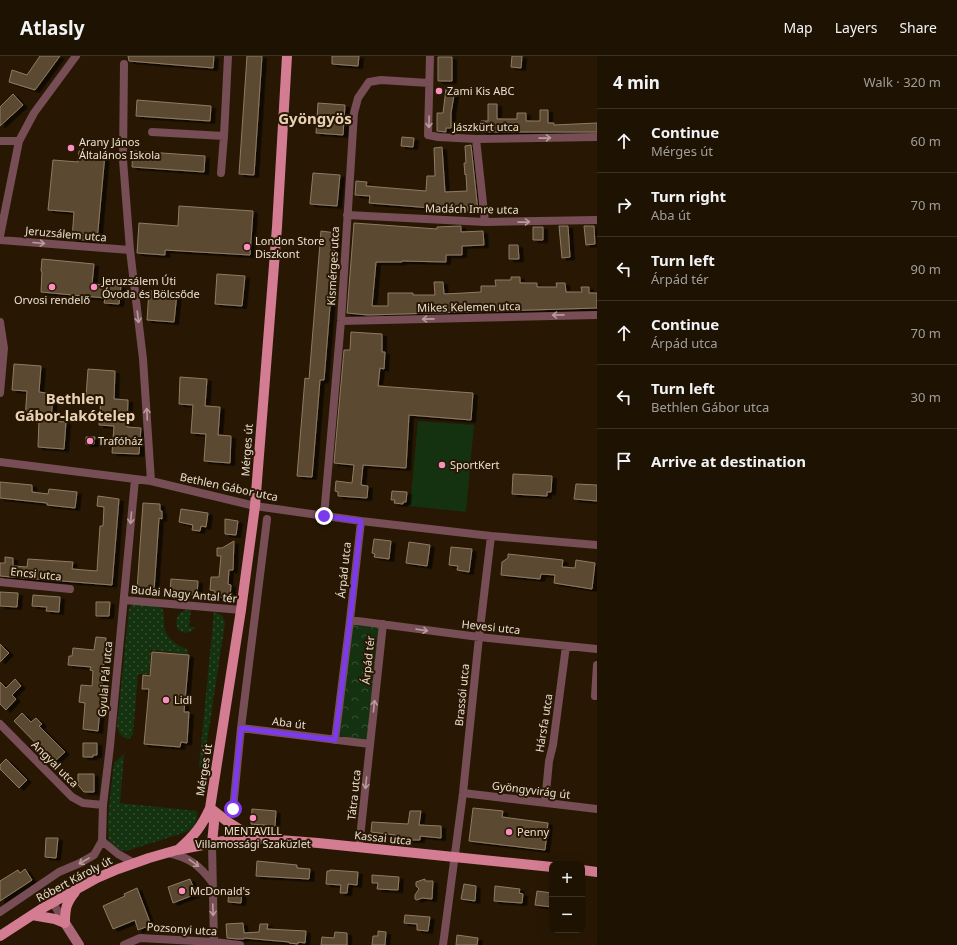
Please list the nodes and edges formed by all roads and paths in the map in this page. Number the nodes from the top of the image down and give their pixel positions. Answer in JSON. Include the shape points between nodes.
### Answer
{"nodes":[{"id":1,"x":76,"y":56,"type":"edge"},
{"id":2,"x":228,"y":56,"type":"edge"},
{"id":3,"x":287,"y":56,"type":"edge"},
{"id":4,"x":430,"y":56,"type":"edge"},
{"id":5,"x":124,"y":64,"type":"dead end"},
{"id":6,"x":429,"y":83,"type":"junction"},
{"id":7,"x":152,"y":132,"type":"dead end"},
{"id":8,"x":224,"y":136,"type":"junction"},
{"id":9,"x":597,"y":137,"type":"edge"},
{"id":10,"x":476,"y":139,"type":"junction"},
{"id":11,"x":0,"y":141,"type":"edge"},
{"id":12,"x":19,"y":141,"type":"junction"},
{"id":13,"x":221,"y":173,"type":"dead end"},
{"id":14,"x":347,"y":216,"type":"junction"},
{"id":15,"x":597,"y":220,"type":"edge"},
{"id":16,"x":486,"y":222,"type":"junction"},
{"id":17,"x":0,"y":236,"type":"edge"},
{"id":18,"x":0,"y":240,"type":"edge"},
{"id":19,"x":130,"y":250,"type":"junction"},
{"id":20,"x":597,"y":315,"type":"edge"},
{"id":21,"x":341,"y":321,"type":"junction"},
{"id":22,"x":0,"y":323,"type":"edge"},
{"id":23,"x":2,"y":348,"type":"edge"},
{"id":24,"x":0,"y":392,"type":"edge"},
{"id":25,"x":0,"y":462,"type":"edge"},
{"id":26,"x":135,"y":479,"type":"junction"},
{"id":27,"x":150,"y":481,"type":"junction"},
{"id":28,"x":255,"y":506,"type":"junction"},
{"id":29,"x":324,"y":516,"type":"junction"},
{"id":30,"x":267,"y":519,"type":"dead end"},
{"id":31,"x":361,"y":521,"type":"junction"},
{"id":32,"x":491,"y":536,"type":"junction"},
{"id":33,"x":597,"y":545,"type":"edge"},
{"id":34,"x":0,"y":582,"type":"edge"},
{"id":35,"x":70,"y":589,"type":"dead end"},
{"id":36,"x":124,"y":600,"type":"junction"},
{"id":37,"x":242,"y":610,"type":"junction"},
{"id":38,"x":350,"y":620,"type":"junction"},
{"id":39,"x":383,"y":624,"type":"junction"},
{"id":40,"x":479,"y":637,"type":"junction"},
{"id":41,"x":566,"y":646,"type":"junction"},
{"id":42,"x":597,"y":649,"type":"edge"},
{"id":43,"x":597,"y":665,"type":"edge"},
{"id":44,"x":594,"y":696,"type":"dead end"},
{"id":45,"x":0,"y":724,"type":"edge"},
{"id":46,"x":241,"y":728,"type":"junction"},
{"id":47,"x":335,"y":740,"type":"junction"},
{"id":48,"x":370,"y":744,"type":"junction"},
{"id":49,"x":463,"y":794,"type":"junction"},
{"id":50,"x":545,"y":803,"type":"junction"},
{"id":51,"x":103,"y":805,"type":"junction"},
{"id":52,"x":210,"y":808,"type":"junction"},
{"id":53,"x":233,"y":809,"type":"dead end"},
{"id":54,"x":597,"y":809,"type":"edge"},
{"id":55,"x":253,"y":838,"type":"junction"},
{"id":56,"x":102,"y":841,"type":"junction"},
{"id":57,"x":212,"y":843,"type":"junction"},
{"id":58,"x":359,"y":847,"type":"junction"},
{"id":59,"x":173,"y":851,"type":"junction"},
{"id":60,"x":455,"y":857,"type":"junction"},
{"id":61,"x":134,"y":863,"type":"junction"},
{"id":62,"x":549,"y":867,"type":"edge"},
{"id":63,"x":585,"y":870,"type":"edge"},
{"id":64,"x":597,"y":872,"type":"edge"},
{"id":65,"x":212,"y":882,"type":"junction"},
{"id":66,"x":77,"y":890,"type":"junction"},
{"id":67,"x":53,"y":903,"type":"junction"},
{"id":68,"x":0,"y":912,"type":"edge"},
{"id":69,"x":32,"y":916,"type":"junction"},
{"id":70,"x":65,"y":923,"type":"junction"},
{"id":71,"x":0,"y":936,"type":"edge"},
{"id":72,"x":214,"y":944,"type":"edge"},
{"id":73,"x":79,"y":945,"type":"edge"},
{"id":74,"x":124,"y":945,"type":"edge"},
{"id":75,"x":240,"y":945,"type":"edge"},
{"id":76,"x":443,"y":945,"type":"edge"}],
"edges":[{"from":1,"to":12,"type":"street","via":[[34,113]]},
{"from":2,"to":8,"type":"street"},
{"from":3,"to":28,"type":"main road","name":"Mérges út","via":[[277,227]]},
{"from":4,"to":6,"type":"street"},
{"from":5,"to":19,"type":"street","via":[[123,160]]},
{"from":6,"to":10,"type":"street","name":"Jászkürt utca","one_way":true,"via":[[428,135],[438,138]]},
{"from":6,"to":14,"type":"street","name":"Kismérges utca","via":[[381,80],[369,82],[358,98],[354,113]]},
{"from":7,"to":8,"type":"street"},
{"from":8,"to":13,"type":"street"},
{"from":10,"to":9,"type":"street","name":"Jászkürt utca","one_way":true},
{"from":10,"to":16,"type":"street"},
{"from":11,"to":12,"type":"street"},
{"from":12,"to":17,"type":"street"},
{"from":14,"to":16,"type":"street","name":"Madách Imre utca"},
{"from":14,"to":21,"type":"street","name":"Kismérges utca"},
{"from":16,"to":15,"type":"street","name":"Madách Imre utca","one_way":true},
{"from":18,"to":19,"type":"street","name":"Jeruzsálem utca","one_way":true},
{"from":19,"to":27,"type":"street","via":[[143,359]]},
{"from":20,"to":21,"type":"street","name":"Mikes Kelemen utca","one_way":true},
{"from":21,"to":29,"type":"street","name":"Kismérges utca"},
{"from":22,"to":23,"type":"street"},
{"from":23,"to":24,"type":"street"},
{"from":25,"to":26,"type":"street","name":"Bethlen Gábor utca"},
{"from":26,"to":27,"type":"street","name":"Bethlen Gábor utca"},
{"from":26,"to":36,"type":"street","name":"Gyulai Pál utca","one_way":true},
{"from":27,"to":28,"type":"street","name":"Bethlen Gábor utca"},
{"from":28,"to":29,"type":"street","name":"Bethlen Gábor utca"},
{"from":28,"to":37,"type":"main road","name":"Mérges út"},
{"from":29,"to":31,"type":"street","name":"Bethlen Gábor utca"},
{"from":30,"to":46,"type":"street"},
{"from":31,"to":32,"type":"street","name":"Bethlen Gábor utca"},
{"from":31,"to":38,"type":"street","name":"Árpád utca"},
{"from":32,"to":33,"type":"street","name":"Bethlen Gábor utca"},
{"from":32,"to":40,"type":"street","name":"Brassói utca"},
{"from":34,"to":35,"type":"street","name":"Encsi utca"},
{"from":36,"to":37,"type":"street","name":"Budai Nagy Antal tér"},
{"from":36,"to":51,"type":"street","name":"Gyulai Pál utca"},
{"from":37,"to":52,"type":"main road","name":"Mérges út"},
{"from":38,"to":39,"type":"street","name":"Árpád tér"},
{"from":38,"to":47,"type":"street","name":"Árpád tér"},
{"from":39,"to":40,"type":"street","name":"Hevesi utca","one_way":true},
{"from":48,"to":39,"type":"street","name":"Árpád tér","one_way":true},
{"from":40,"to":41,"type":"street","name":"Hevesi utca"},
{"from":40,"to":49,"type":"street","name":"Brassói utca"},
{"from":41,"to":42,"type":"street","name":"Hevesi utca"},
{"from":41,"to":50,"type":"street","name":"Hársfa utca"},
{"from":43,"to":44,"type":"street"},
{"from":45,"to":51,"type":"street","name":"Angyal utca","via":[[72,797],[83,803]]},
{"from":46,"to":47,"type":"street","name":"Aba út"},
{"from":46,"to":53,"type":"street"},
{"from":47,"to":48,"type":"street"},
{"from":48,"to":58,"type":"street","name":"Tátra utca","one_way":true},
{"from":49,"to":50,"type":"street","name":"Gyöngyvirág út"},
{"from":49,"to":60,"type":"street","name":"Brassói utca"},
{"from":50,"to":54,"type":"street","name":"Gyöngyvirág út"},
{"from":51,"to":56,"type":"street","name":"Gyulai Pál utca"},
{"from":52,"to":55,"type":"main road"},
{"from":52,"to":57,"type":"main road","name":"Mérges út","via":[[214,823]]},
{"from":52,"to":59,"type":"main road","via":[[204,822],[191,839]]},
{"from":55,"to":57,"type":"main road","name":"Kassai utca"},
{"from":55,"to":58,"type":"main road","name":"Kassai utca"},
{"from":56,"to":61,"type":"street"},
{"from":56,"to":68,"type":"street","one_way":true,"via":[[94,855],[59,872]]},
{"from":57,"to":59,"type":"main road","name":"Róbert Károly út"},
{"from":57,"to":65,"type":"street"},
{"from":58,"to":60,"type":"main road","name":"Kassai utca"},
{"from":59,"to":61,"type":"main road","name":"Róbert Károly út"},
{"from":59,"to":65,"type":"street","one_way":true,"via":[[194,862]]},
{"from":60,"to":62,"type":"main road","name":"Kassai utca"},
{"from":60,"to":76,"type":"street","name":"Brassói utca"},
{"from":61,"to":66,"type":"main road","name":"Róbert Károly út","via":[[97,878]]},
{"from":63,"to":64,"type":"main road"},
{"from":65,"to":72,"type":"street","one_way":true},
{"from":66,"to":67,"type":"main road","name":"Róbert Károly út"},
{"from":66,"to":70,"type":"main road","via":[[65,910]]},
{"from":67,"to":69,"type":"main road","name":"Róbert Károly út"},
{"from":67,"to":70,"type":"street"},
{"from":69,"to":70,"type":"main road"},
{"from":69,"to":71,"type":"main road","name":"Róbert Károly út"},
{"from":70,"to":73,"type":"street"},
{"from":72,"to":74,"type":"street","name":"Pozsonyi utca","via":[[140,938]]},
{"from":72,"to":75,"type":"street","name":"Pozsonyi utca"}]}
